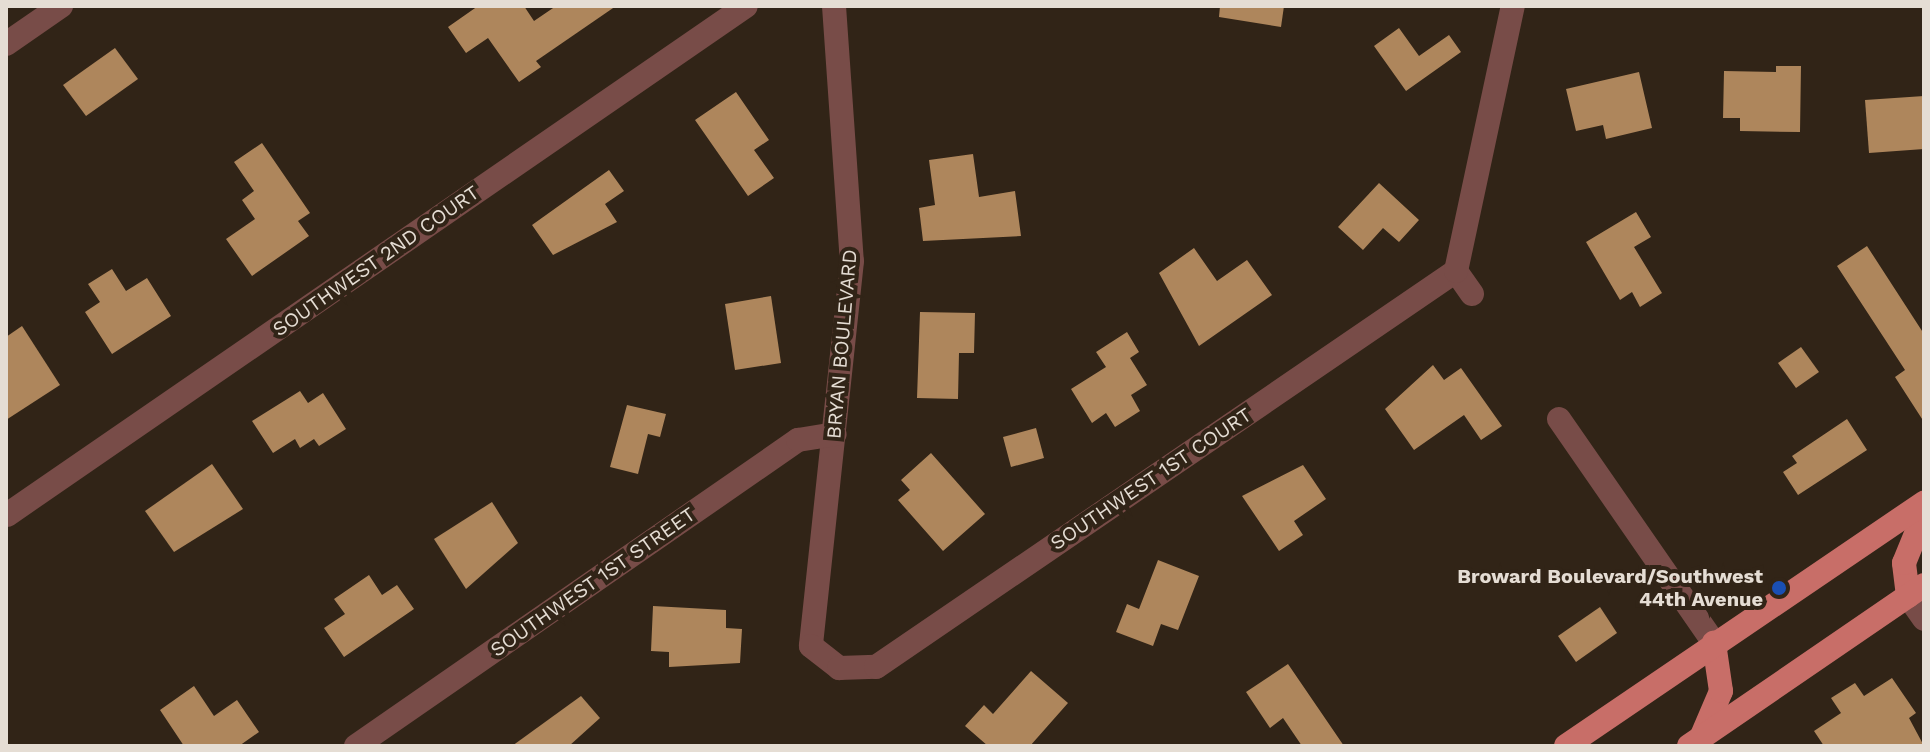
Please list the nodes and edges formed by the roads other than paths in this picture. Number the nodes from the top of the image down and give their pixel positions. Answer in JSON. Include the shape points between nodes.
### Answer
{"nodes":[{"id":1,"x":61,"y":6,"type":"edge"},
{"id":2,"x":746,"y":6,"type":"edge"},
{"id":3,"x":834,"y":6,"type":"edge"},
{"id":4,"x":1513,"y":6,"type":"edge"},
{"id":5,"x":6,"y":44,"type":"edge"},
{"id":6,"x":1456,"y":271,"type":"junction"},
{"id":7,"x":1472,"y":294,"type":"dead end"},
{"id":8,"x":1559,"y":419,"type":"dead end"},
{"id":9,"x":835,"y":434,"type":"junction"},
{"id":10,"x":1924,"y":503,"type":"edge"},
{"id":11,"x":1924,"y":514,"type":"edge"},
{"id":12,"x":7,"y":515,"type":"edge"},
{"id":13,"x":1916,"y":590,"type":"edge"},
{"id":14,"x":1924,"y":619,"type":"edge"},
{"id":15,"x":1714,"y":643,"type":"junction"},
{"id":16,"x":839,"y":668,"type":"joint"},
{"id":17,"x":1695,"y":742,"type":"edge"},
{"id":18,"x":356,"y":746,"type":"edge"},
{"id":19,"x":1566,"y":746,"type":"edge"}],
"edges":[{"from":1,"to":5,"type":"street"},
{"from":2,"to":12,"type":"street","name":"SOUTHWEST 2ND COURT"},
{"from":3,"to":9,"type":"street","name":"BRYAN BOULEVARD","via":[[852,261]]},
{"from":4,"to":6,"type":"street"},
{"from":6,"to":7,"type":"street"},
{"from":6,"to":16,"type":"street","name":"SOUTHWEST 1ST COURT","via":[[876,667]]},
{"from":8,"to":15,"type":"street"},
{"from":9,"to":16,"type":"street","name":"BRYAN BOULEVARD","via":[[811,646]]},
{"from":9,"to":18,"type":"street","name":"SOUTHWEST 1ST STREET","via":[[798,440]]},
{"from":10,"to":15,"type":"main road"},
{"from":11,"to":13,"type":"main road","via":[[1904,563]]},
{"from":13,"to":14,"type":"street"},
{"from":13,"to":17,"type":"main road"},
{"from":15,"to":17,"type":"main road","via":[[1721,691]]},
{"from":15,"to":19,"type":"main road"}]}
